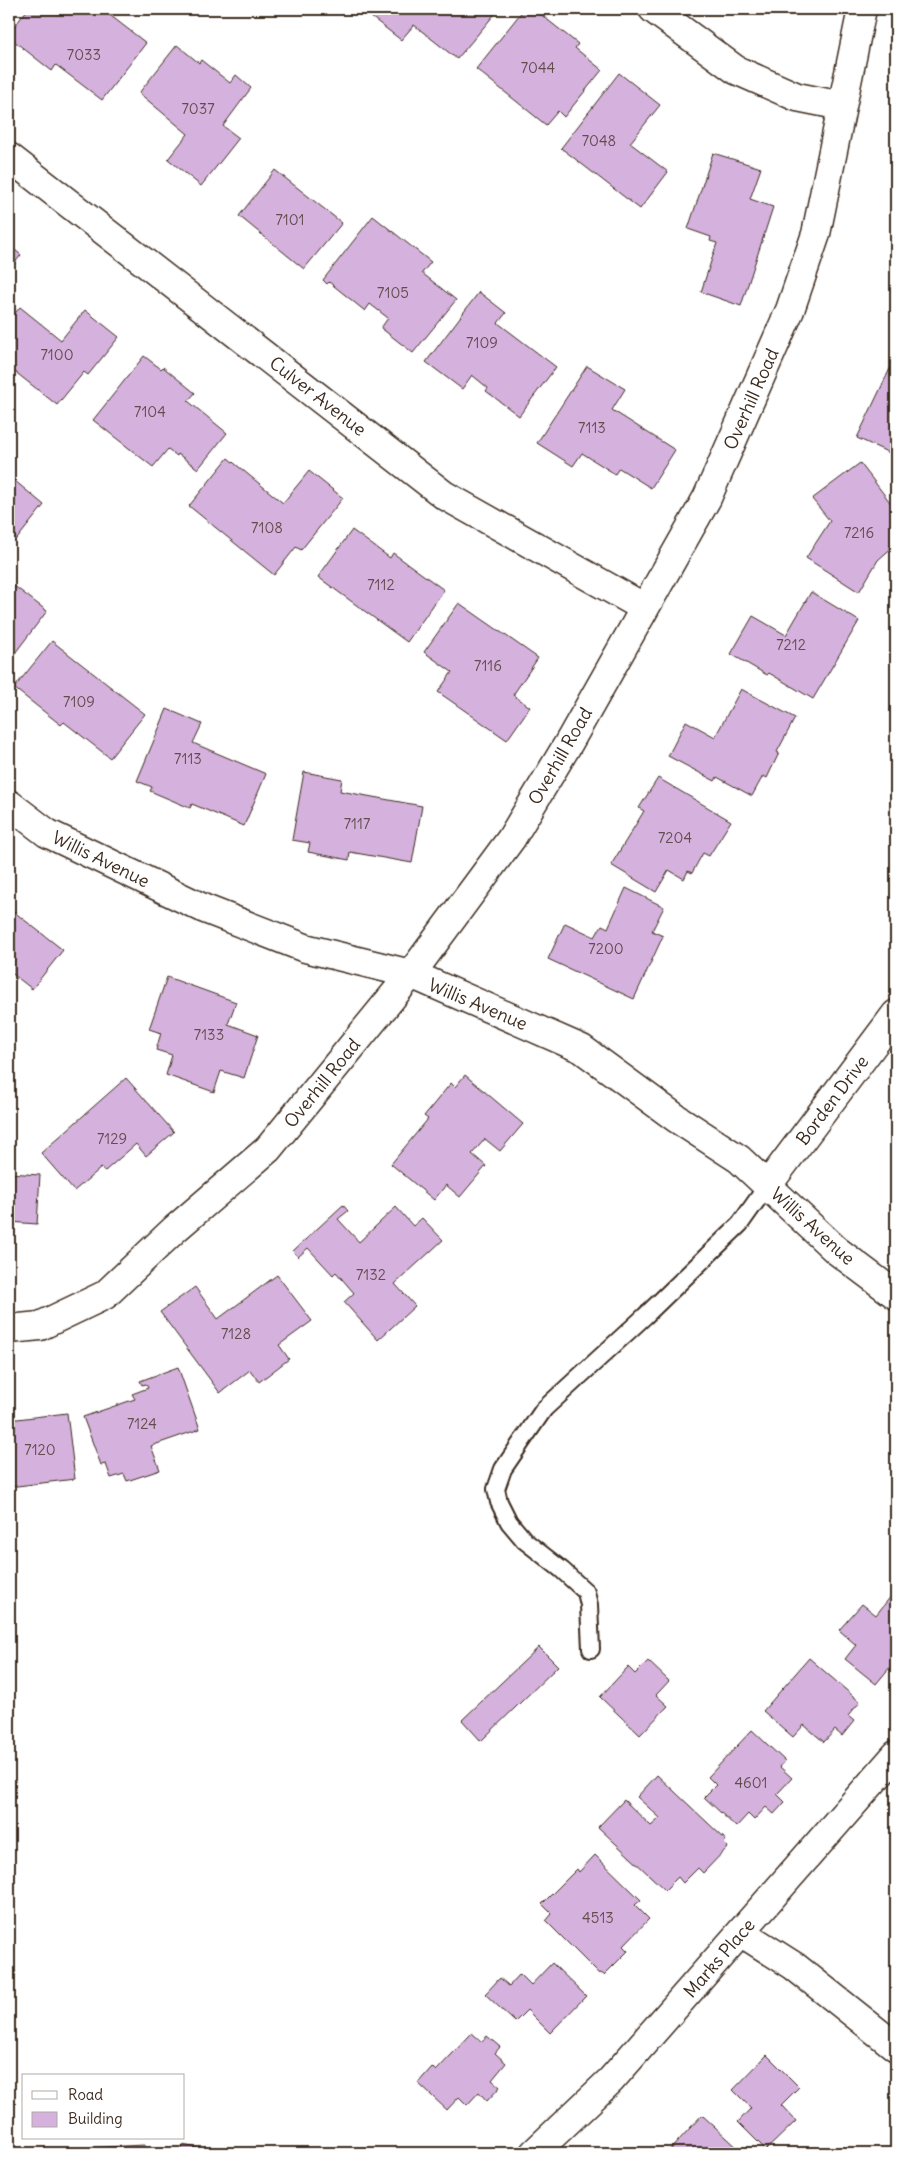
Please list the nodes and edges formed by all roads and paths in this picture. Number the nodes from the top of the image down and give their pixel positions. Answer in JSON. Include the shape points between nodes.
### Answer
{"nodes":[{"id":1,"x":653,"y":9,"type":"edge"},
{"id":2,"x":862,"y":9,"type":"edge"},
{"id":3,"x":842,"y":106,"type":"junction"},
{"id":4,"x":9,"y":157,"type":"edge"},
{"id":5,"x":645,"y":608,"type":"junction"},
{"id":6,"x":9,"y":804,"type":"edge"},
{"id":7,"x":411,"y":974,"type":"junction"},
{"id":8,"x":896,"y":1014,"type":"edge"},
{"id":9,"x":767,"y":1186,"type":"junction"},
{"id":10,"x":896,"y":1295,"type":"edge"},
{"id":11,"x":9,"y":1330,"type":"edge"},
{"id":12,"x":591,"y":1649,"type":"dead end"},
{"id":13,"x":896,"y":1755,"type":"edge"},
{"id":14,"x":742,"y":1933,"type":"junction"},
{"id":15,"x":896,"y":2047,"type":"edge"},
{"id":16,"x":534,"y":2153,"type":"edge"}],
"edges":[{"from":1,"to":3,"type":"street","via":[[736,70],[797,97]]},
{"from":2,"to":3,"type":"street","name":"Overhill Road"},
{"from":3,"to":5,"type":"street","name":"Overhill Road","via":[[816,234],[790,310],[707,498]]},
{"from":4,"to":5,"type":"street","name":"Culver Avenue","via":[[444,494]]},
{"from":5,"to":7,"type":"street","name":"Overhill Road","via":[[511,839]]},
{"from":6,"to":7,"type":"street","name":"Willis Avenue","via":[[47,833],[205,909],[305,948]]},
{"from":7,"to":9,"type":"street","name":"Willis Avenue","via":[[582,1049],[676,1118],[739,1159]]},
{"from":7,"to":11,"type":"street","name":"Overhill Road","via":[[268,1149],[105,1294],[40,1326]]},
{"from":8,"to":9,"type":"street","name":"Borden Drive"},
{"from":9,"to":10,"type":"street","name":"Willis Avenue","via":[[836,1250]]},
{"from":9,"to":12,"type":"lane","via":[[740,1224],[544,1409],[503,1469],[496,1489],[509,1522],[526,1542],[586,1592],[590,1604]]},
{"from":13,"to":14,"type":"street","name":"Marks Place"},
{"from":14,"to":15,"type":"street","via":[[794,1966]]},
{"from":14,"to":16,"type":"street","name":"Marks Place","via":[[611,2080]]}]}
